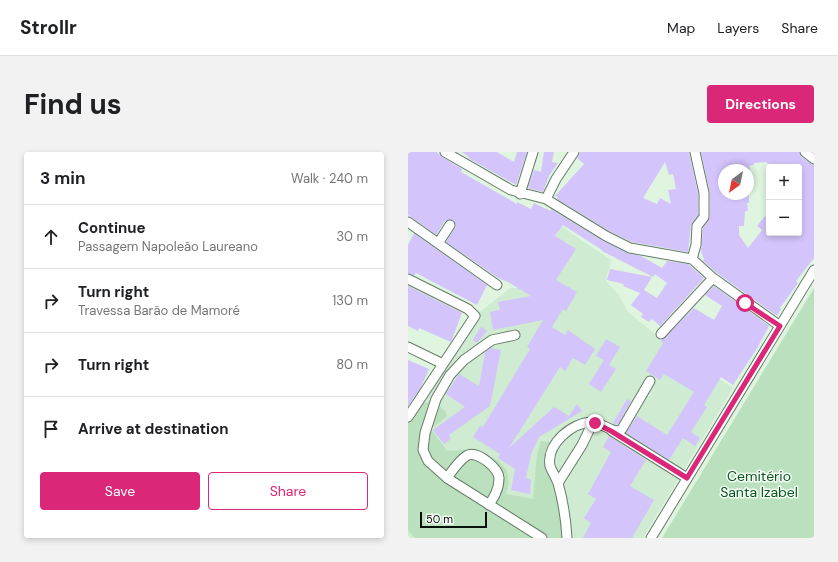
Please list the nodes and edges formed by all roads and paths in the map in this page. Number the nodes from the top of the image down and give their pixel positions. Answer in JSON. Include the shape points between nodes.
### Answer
{"nodes":[{"id":1,"x":445,"y":152,"type":"edge"},
{"id":2,"x":533,"y":152,"type":"edge"},
{"id":3,"x":574,"y":152,"type":"edge"},
{"id":4,"x":695,"y":152,"type":"edge"},
{"id":5,"x":805,"y":152,"type":"edge"},
{"id":6,"x":814,"y":159,"type":"edge"},
{"id":7,"x":520,"y":194,"type":"junction"},
{"id":8,"x":546,"y":199,"type":"junction"},
{"id":9,"x":409,"y":225,"type":"edge"},
{"id":10,"x":450,"y":225,"type":"dead end"},
{"id":11,"x":439,"y":242,"type":"junction"},
{"id":12,"x":692,"y":259,"type":"junction"},
{"id":13,"x":814,"y":270,"type":"edge"},
{"id":14,"x":712,"y":278,"type":"junction"},
{"id":15,"x":408,"y":279,"type":"edge"},
{"id":16,"x":497,"y":285,"type":"dead end"},
{"id":17,"x":780,"y":326,"type":"junction"},
{"id":18,"x":662,"y":334,"type":"dead end"},
{"id":19,"x":515,"y":335,"type":"dead end"},
{"id":20,"x":408,"y":347,"type":"edge"},
{"id":21,"x":443,"y":364,"type":"junction"},
{"id":22,"x":650,"y":381,"type":"dead end"},
{"id":23,"x":408,"y":417,"type":"edge"},
{"id":24,"x":593,"y":422,"type":"junction"},
{"id":25,"x":611,"y":431,"type":"junction"},
{"id":26,"x":447,"y":478,"type":"junction"},
{"id":27,"x":687,"y":478,"type":"junction"},
{"id":28,"x":558,"y":483,"type":"junction"},
{"id":29,"x":489,"y":505,"type":"junction"},
{"id":30,"x":542,"y":538,"type":"edge"},
{"id":31,"x":567,"y":538,"type":"edge"},
{"id":32,"x":651,"y":538,"type":"edge"}],
"edges":[{"from":1,"to":7,"type":"street"},
{"from":2,"to":7,"type":"street"},
{"from":3,"to":8,"type":"street"},
{"from":4,"to":12,"type":"street","via":[[704,193],[704,217],[697,226]]},
{"from":5,"to":6,"type":"street"},
{"from":7,"to":8,"type":"street"},
{"from":8,"to":12,"type":"street","via":[[630,248]]},
{"from":9,"to":11,"type":"street"},
{"from":10,"to":11,"type":"street"},
{"from":11,"to":16,"type":"street"},
{"from":12,"to":14,"type":"street"},
{"from":13,"to":17,"type":"street"},
{"from":14,"to":17,"type":"street"},
{"from":14,"to":18,"type":"street"},
{"from":15,"to":21,"type":"street","via":[[468,309],[475,316]]},
{"from":17,"to":27,"type":"street"},
{"from":19,"to":26,"type":"street","via":[[492,340],[470,356],[450,375],[436,399],[425,433],[423,450],[428,461]]},
{"from":20,"to":21,"type":"street"},
{"from":21,"to":23,"type":"street"},
{"from":22,"to":25,"type":"street","via":[[622,429]]},
{"from":24,"to":25,"type":"street"},
{"from":24,"to":28,"type":"street"},
{"from":24,"to":28,"type":"street","via":[[565,432],[558,440],[550,458],[550,467]]},
{"from":25,"to":27,"type":"street"},
{"from":26,"to":29,"type":"street"},
{"from":26,"to":29,"type":"street","via":[[465,456],[478,456],[495,469],[499,478],[497,491]]},
{"from":27,"to":32,"type":"street"},
{"from":28,"to":31,"type":"street"},
{"from":29,"to":30,"type":"street"}]}
